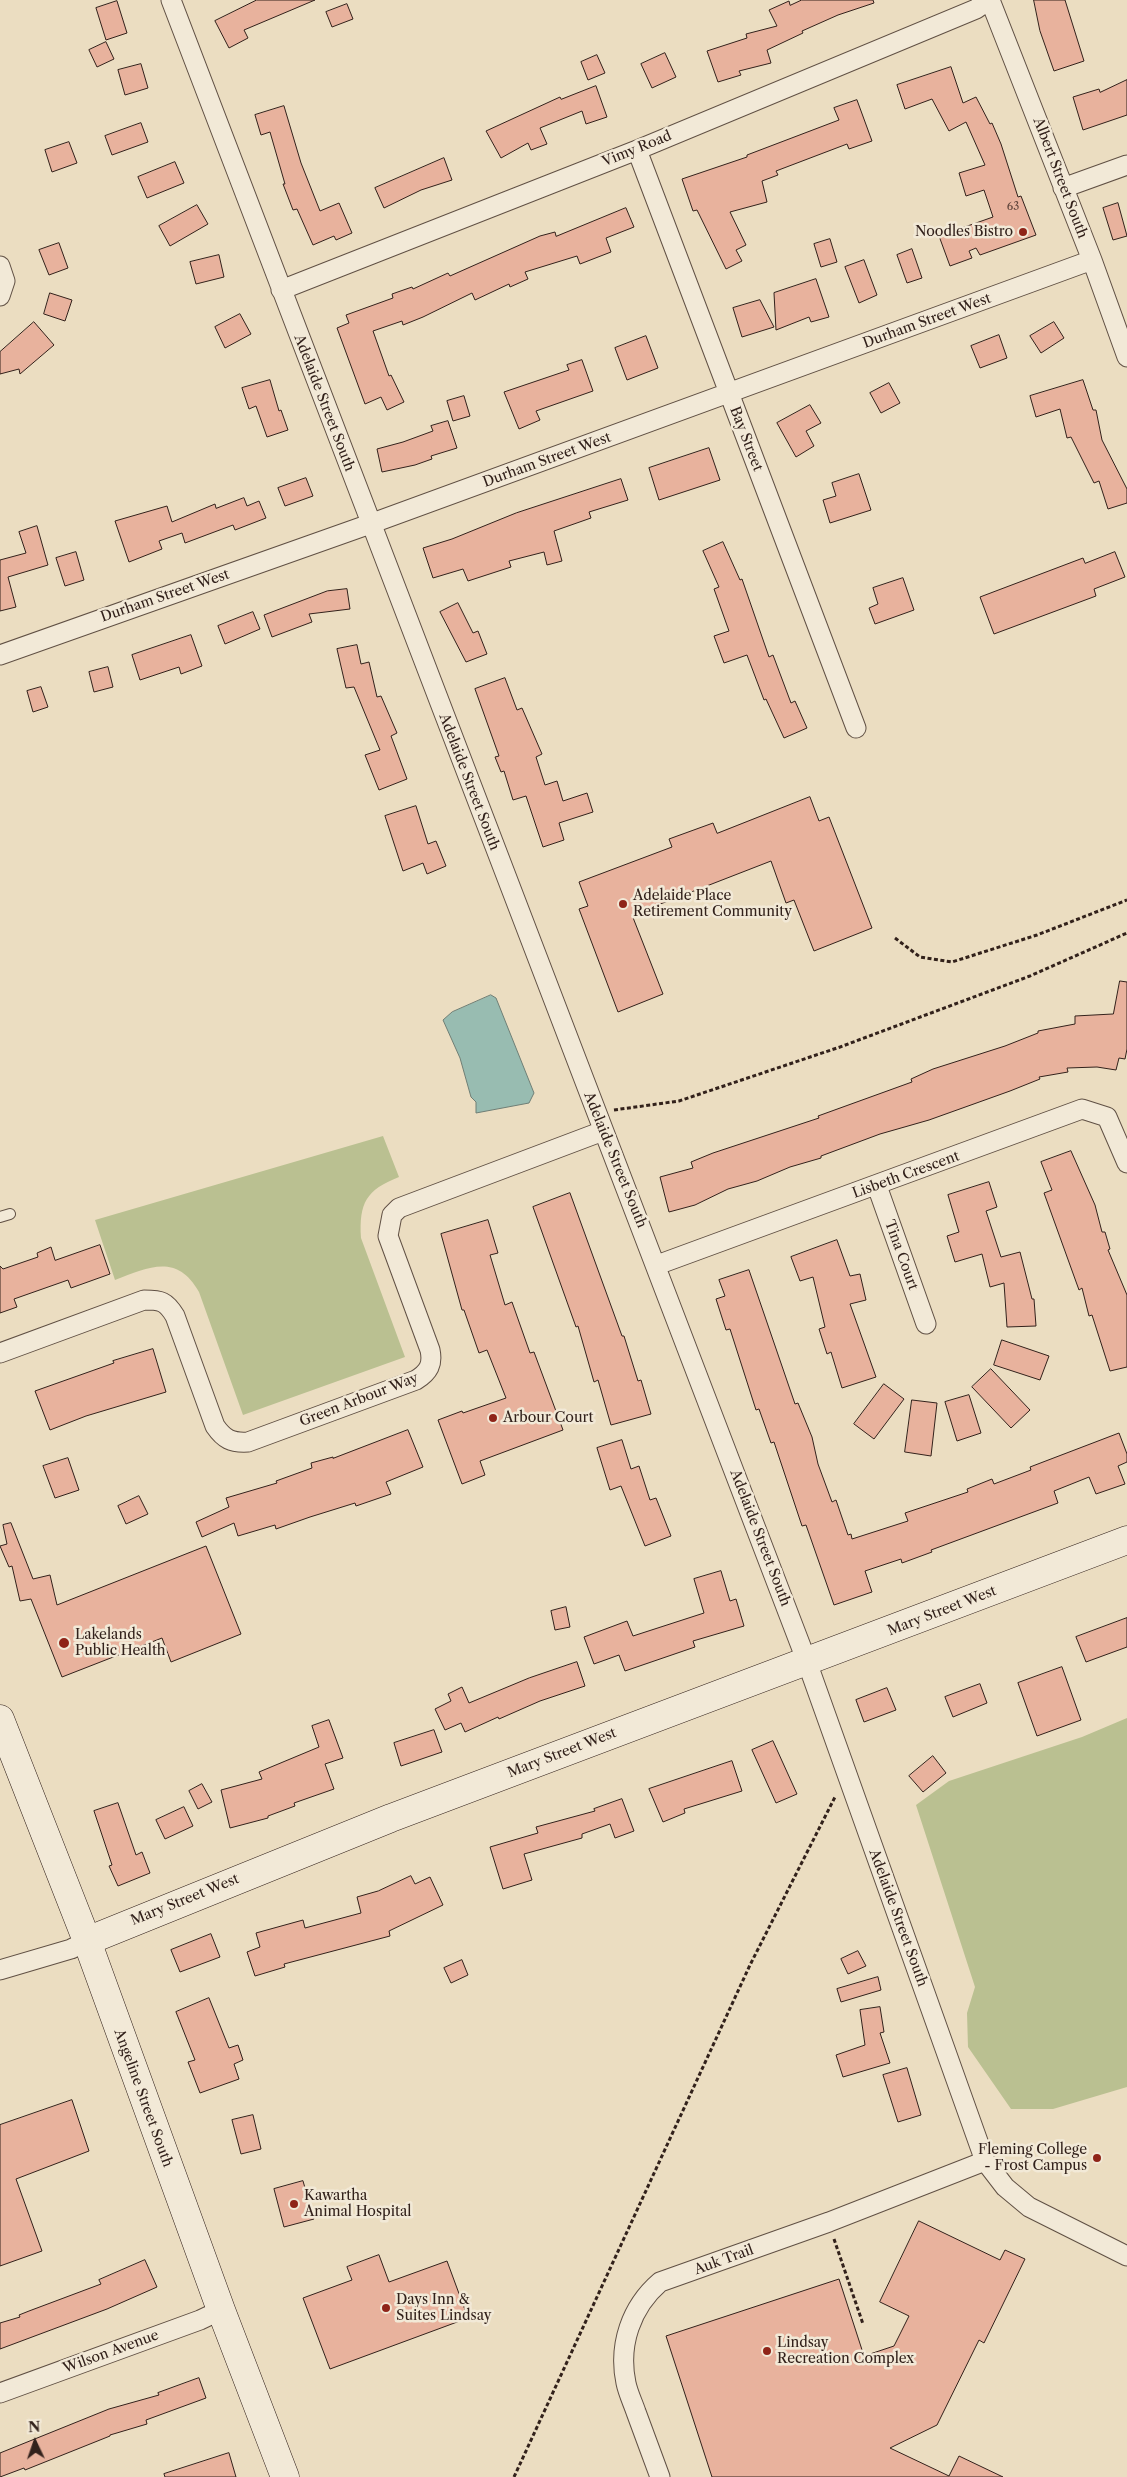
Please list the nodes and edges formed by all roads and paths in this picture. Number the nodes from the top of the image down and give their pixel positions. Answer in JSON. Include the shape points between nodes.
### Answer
{"nodes":[{"id":1,"x":171,"y":0,"type":"edge"},
{"id":2,"x":990,"y":0,"type":"edge"},
{"id":3,"x":637,"y":150,"type":"junction"},
{"id":4,"x":1127,"y":165,"type":"edge"},
{"id":5,"x":1063,"y":188,"type":"junction"},
{"id":6,"x":1092,"y":260,"type":"junction"},
{"id":7,"x":0,"y":266,"type":"edge"},
{"id":8,"x":281,"y":290,"type":"junction"},
{"id":9,"x":0,"y":296,"type":"edge"},
{"id":10,"x":1127,"y":357,"type":"edge"},
{"id":11,"x":729,"y":394,"type":"junction"},
{"id":12,"x":370,"y":524,"type":"junction"},
{"id":13,"x":0,"y":655,"type":"edge"},
{"id":14,"x":856,"y":728,"type":"dead end"},
{"id":15,"x":1127,"y":900,"type":"edge"},
{"id":16,"x":1127,"y":933,"type":"edge"},
{"id":17,"x":895,"y":938,"type":"dead end"},
{"id":18,"x":600,"y":1123,"type":"junction"},
{"id":19,"x":1127,"y":1163,"type":"edge"},
{"id":20,"x":877,"y":1186,"type":"junction"},
{"id":21,"x":657,"y":1265,"type":"junction"},
{"id":22,"x":926,"y":1324,"type":"dead end"},
{"id":23,"x":0,"y":1353,"type":"edge"},
{"id":24,"x":1127,"y":1540,"type":"edge"},
{"id":25,"x":807,"y":1662,"type":"junction"},
{"id":26,"x":0,"y":1719,"type":"edge"},
{"id":27,"x":847,"y":1774,"type":"junction"},
{"id":28,"x":87,"y":1941,"type":"junction"},
{"id":29,"x":0,"y":1970,"type":"edge"},
{"id":30,"x":985,"y":2161,"type":"junction"},
{"id":31,"x":828,"y":2222,"type":"junction"},
{"id":32,"x":1127,"y":2256,"type":"edge"},
{"id":33,"x":220,"y":2310,"type":"junction"},
{"id":34,"x":863,"y":2324,"type":"dead end"},
{"id":35,"x":0,"y":2393,"type":"edge"},
{"id":36,"x":285,"y":2477,"type":"edge"},
{"id":37,"x":514,"y":2477,"type":"edge"},
{"id":38,"x":660,"y":2477,"type":"edge"}],
"edges":[{"from":1,"to":8,"type":"street","name":"Adelaide Street South"},
{"from":2,"to":3,"type":"street","name":"Vimy Road","via":[[976,9]]},
{"from":2,"to":5,"type":"street","name":"Albert Street South"},
{"from":3,"to":8,"type":"street","name":"Vimy Road"},
{"from":3,"to":11,"type":"street","name":"Bay Street"},
{"from":4,"to":5,"type":"street"},
{"from":5,"to":6,"type":"street","name":"Albert Street South"},
{"from":6,"to":10,"type":"street","name":"Albert Street South"},
{"from":6,"to":11,"type":"street","name":"Durham Street West"},
{"from":7,"to":9,"type":"street","via":[[5,281]]},
{"from":8,"to":12,"type":"street","name":"Adelaide Street South"},
{"from":11,"to":12,"type":"street","name":"Durham Street West"},
{"from":11,"to":14,"type":"street","name":"Bay Street"},
{"from":12,"to":13,"type":"street","name":"Durham Street West"},
{"from":12,"to":18,"type":"street","name":"Adelaide Street South"},
{"from":15,"to":17,"type":"path","via":[[1037,935],[952,962],[920,957]]},
{"from":16,"to":18,"type":"path","via":[[1030,976],[840,1047],[679,1101],[622,1108]]},
{"from":18,"to":21,"type":"street","name":"Adelaide Street South"},
{"from":18,"to":23,"type":"street","name":"Green Arbour Way","via":[[399,1208],[392,1215],[388,1236],[432,1358],[430,1367],[416,1380],[248,1442],[234,1443],[222,1436],[215,1426],[175,1316],[168,1305],[157,1300],[144,1300]]},
{"from":19,"to":20,"type":"street","name":"Lisbeth Crescent","via":[[1107,1117],[1082,1109]]},
{"from":20,"to":21,"type":"street","name":"Lisbeth Crescent"},
{"from":20,"to":22,"type":"street","name":"Tina Court"},
{"from":21,"to":25,"type":"street","name":"Adelaide Street South"},
{"from":24,"to":25,"type":"street","name":"Mary Street West"},
{"from":25,"to":27,"type":"street","name":"Adelaide Street South"},
{"from":25,"to":28,"type":"street","name":"Mary Street West","via":[[391,1818]]},
{"from":26,"to":28,"type":"street","name":"Angeline Street South"},
{"from":27,"to":30,"type":"street","name":"Adelaide Street South"},
{"from":27,"to":37,"type":"path","via":[[746,1974]]},
{"from":28,"to":29,"type":"street","name":"Mary Street West","via":[[72,1949]]},
{"from":28,"to":33,"type":"street","name":"Angeline Street South"},
{"from":30,"to":31,"type":"street","name":"Auk Trail"},
{"from":30,"to":32,"type":"street","name":"Adelaide Street South","via":[[1022,2203]]},
{"from":31,"to":34,"type":"path"},
{"from":31,"to":38,"type":"street","name":"Auk Trail","via":[[660,2282],[640,2303],[631,2319],[626,2342],[626,2383]]},
{"from":33,"to":35,"type":"street","name":"Wilson Avenue"},
{"from":33,"to":36,"type":"street","name":"Angeline Street South"}]}
